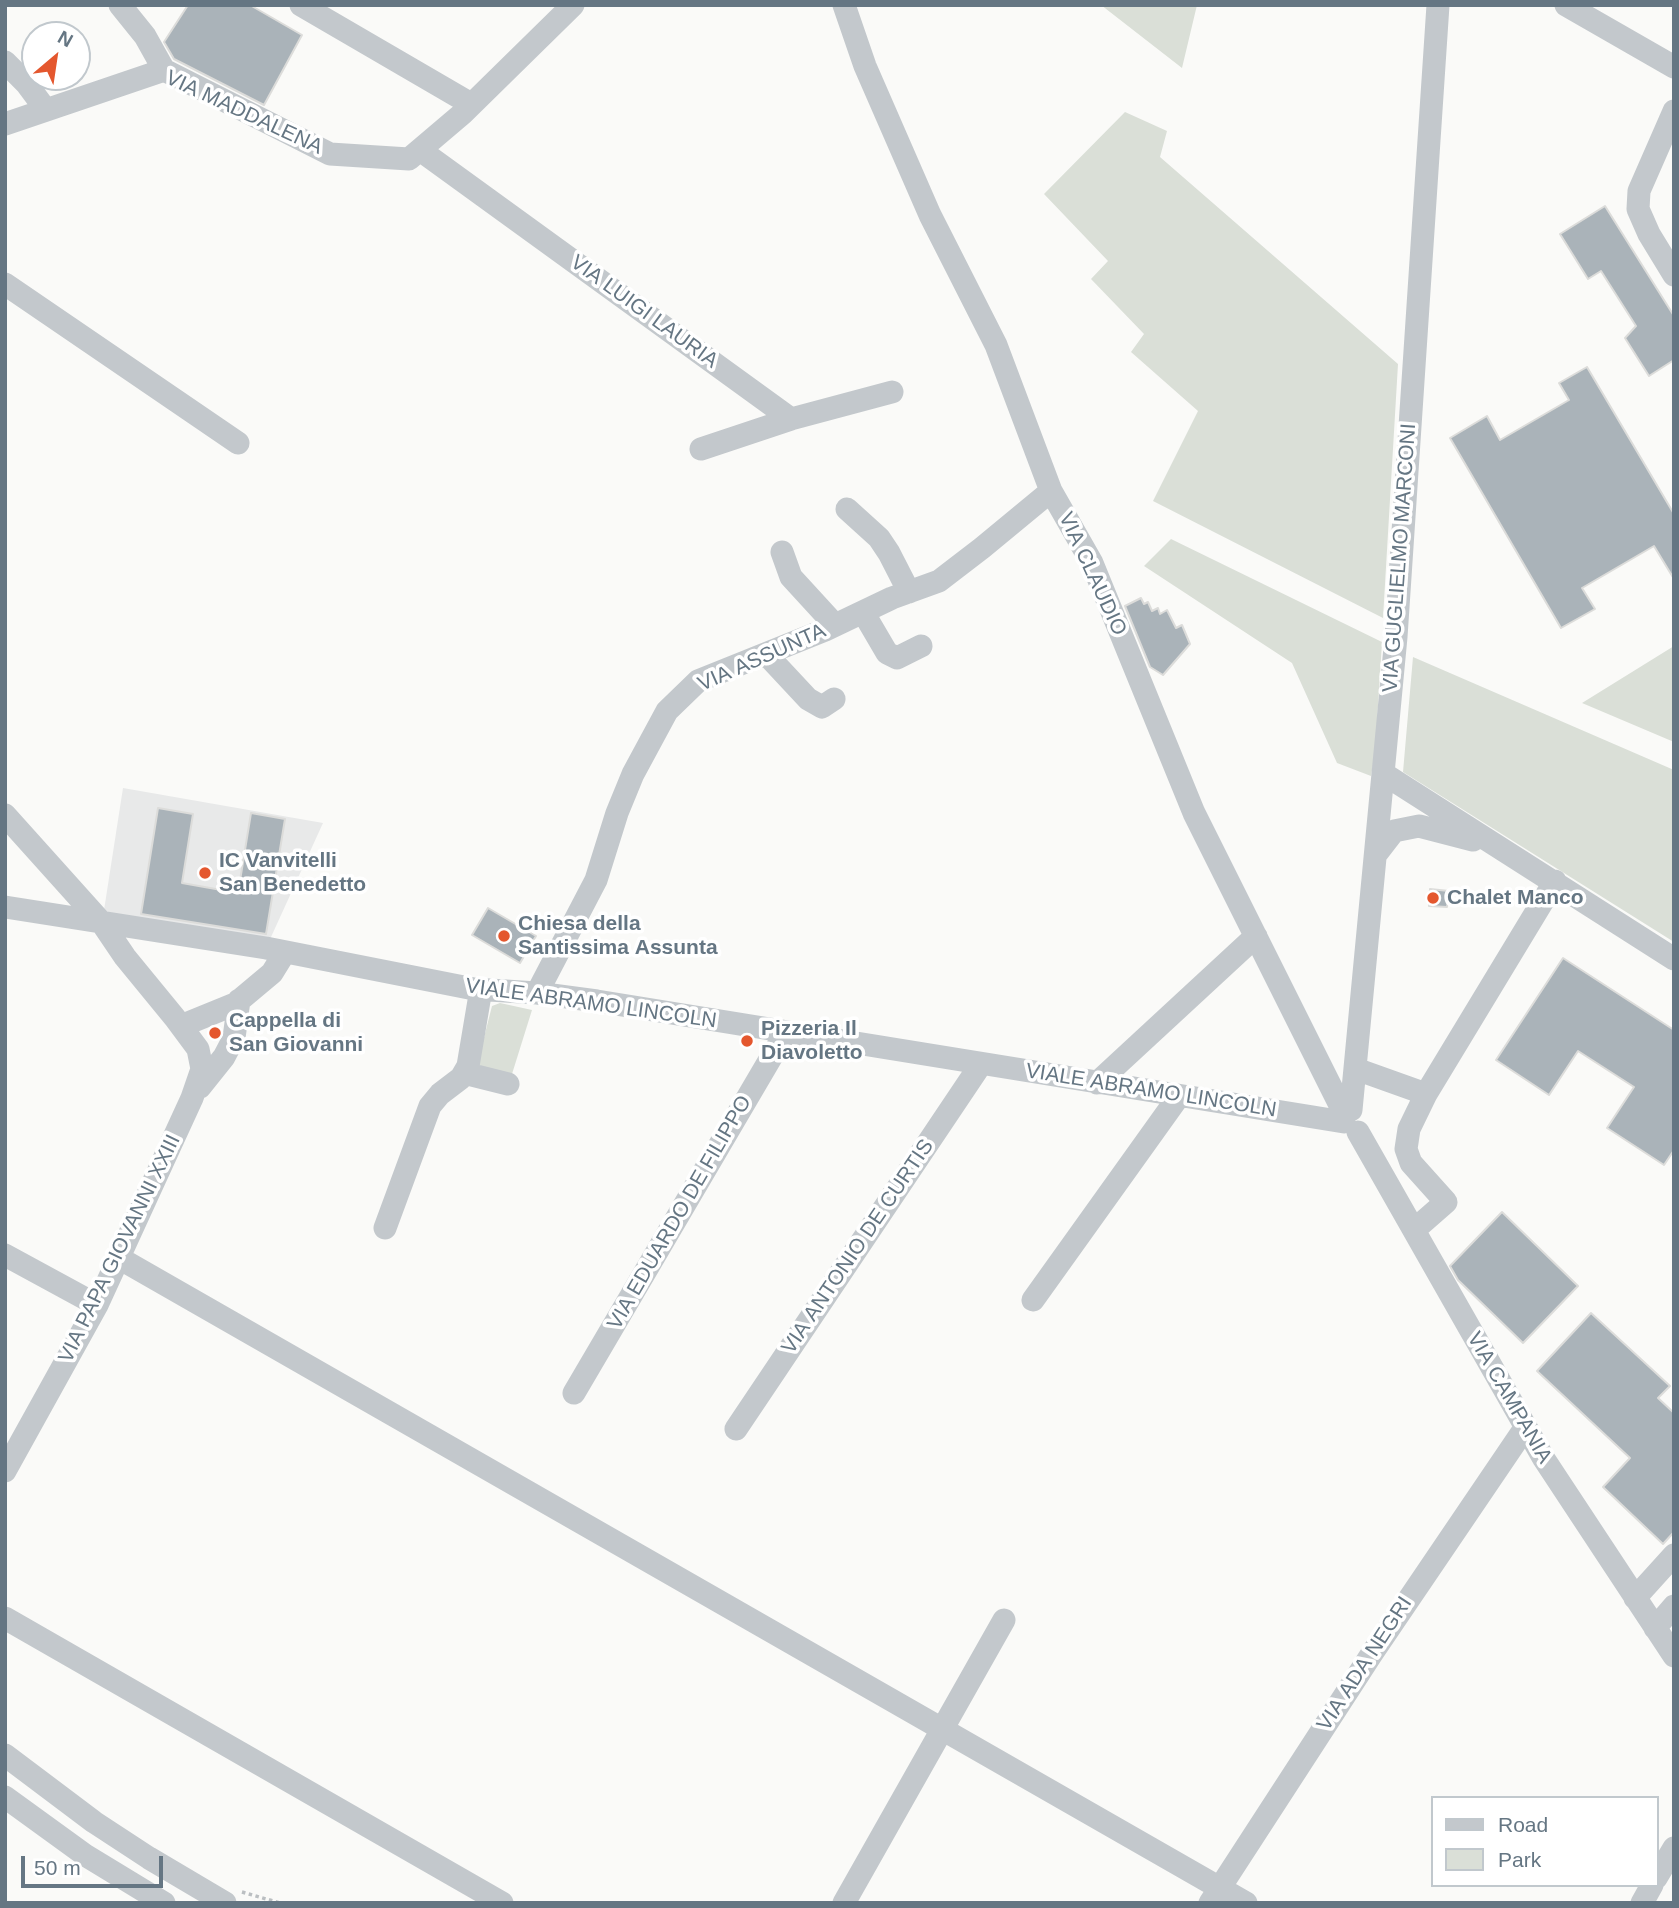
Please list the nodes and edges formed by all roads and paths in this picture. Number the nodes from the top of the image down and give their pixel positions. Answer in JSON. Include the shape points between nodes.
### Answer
{"nodes":[{"id":1,"x":120,"y":5,"type":"edge"},
{"id":2,"x":301,"y":5,"type":"edge"},
{"id":3,"x":573,"y":5,"type":"edge"},
{"id":4,"x":844,"y":5,"type":"edge"},
{"id":5,"x":1438,"y":5,"type":"edge"},
{"id":6,"x":1566,"y":5,"type":"edge"},
{"id":7,"x":853,"y":16,"type":"edge"},
{"id":8,"x":5,"y":62,"type":"edge"},
{"id":9,"x":1674,"y":67,"type":"edge"},
{"id":10,"x":164,"y":70,"type":"junction"},
{"id":11,"x":471,"y":104,"type":"junction"},
{"id":12,"x":46,"y":110,"type":"junction"},
{"id":13,"x":1674,"y":111,"type":"edge"},
{"id":14,"x":5,"y":124,"type":"edge"},
{"id":15,"x":420,"y":150,"type":"junction"},
{"id":16,"x":1674,"y":275,"type":"edge"},
{"id":17,"x":5,"y":284,"type":"edge"},
{"id":18,"x":892,"y":393,"type":"dead end"},
{"id":19,"x":791,"y":419,"type":"junction"},
{"id":20,"x":238,"y":443,"type":"dead end"},
{"id":21,"x":701,"y":449,"type":"dead end"},
{"id":22,"x":1051,"y":491,"type":"junction"},
{"id":23,"x":847,"y":509,"type":"dead end"},
{"id":24,"x":782,"y":552,"type":"dead end"},
{"id":25,"x":909,"y":592,"type":"junction"},
{"id":26,"x":863,"y":612,"type":"junction"},
{"id":27,"x":835,"y":625,"type":"junction"},
{"id":28,"x":921,"y":646,"type":"dead end"},
{"id":29,"x":766,"y":654,"type":"junction"},
{"id":30,"x":834,"y":699,"type":"dead end"},
{"id":31,"x":1384,"y":774,"type":"junction"},
{"id":32,"x":5,"y":815,"type":"edge"},
{"id":33,"x":1377,"y":852,"type":"junction"},
{"id":34,"x":1508,"y":852,"type":"junction"},
{"id":35,"x":1555,"y":881,"type":"junction"},
{"id":36,"x":5,"y":907,"type":"edge"},
{"id":37,"x":102,"y":923,"type":"junction"},
{"id":38,"x":1256,"y":936,"type":"junction"},
{"id":39,"x":285,"y":952,"type":"junction"},
{"id":40,"x":1674,"y":958,"type":"edge"},
{"id":41,"x":481,"y":989,"type":"junction"},
{"id":42,"x":537,"y":993,"type":"junction"},
{"id":43,"x":239,"y":1000,"type":"junction"},
{"id":44,"x":181,"y":1026,"type":"junction"},
{"id":45,"x":786,"y":1032,"type":"junction"},
{"id":46,"x":981,"y":1064,"type":"junction"},
{"id":47,"x":1356,"y":1069,"type":"junction"},
{"id":48,"x":464,"y":1073,"type":"junction"},
{"id":49,"x":1097,"y":1083,"type":"junction"},
{"id":50,"x":508,"y":1084,"type":"dead end"},
{"id":51,"x":1426,"y":1094,"type":"junction"},
{"id":52,"x":1179,"y":1096,"type":"junction"},
{"id":53,"x":192,"y":1098,"type":"junction"},
{"id":54,"x":1350,"y":1120,"type":"junction"},
{"id":55,"x":385,"y":1228,"type":"dead end"},
{"id":56,"x":1413,"y":1230,"type":"junction"},
{"id":57,"x":5,"y":1255,"type":"edge"},
{"id":58,"x":119,"y":1258,"type":"junction"},
{"id":59,"x":1033,"y":1300,"type":"dead end"},
{"id":60,"x":97,"y":1306,"type":"junction"},
{"id":61,"x":574,"y":1393,"type":"dead end"},
{"id":62,"x":1525,"y":1428,"type":"junction"},
{"id":63,"x":736,"y":1429,"type":"dead end"},
{"id":64,"x":5,"y":1471,"type":"edge"},
{"id":65,"x":1674,"y":1555,"type":"edge"},
{"id":66,"x":1635,"y":1598,"type":"junction"},
{"id":67,"x":1674,"y":1606,"type":"edge"},
{"id":68,"x":5,"y":1618,"type":"edge"},
{"id":69,"x":1004,"y":1620,"type":"dead end"},
{"id":70,"x":1655,"y":1628,"type":"junction"},
{"id":71,"x":1674,"y":1656,"type":"edge"},
{"id":72,"x":942,"y":1730,"type":"junction"},
{"id":73,"x":5,"y":1755,"type":"edge"},
{"id":74,"x":5,"y":1797,"type":"edge"},
{"id":75,"x":1674,"y":1848,"type":"edge"},
{"id":76,"x":1658,"y":1875,"type":"edge"},
{"id":77,"x":1651,"y":1887,"type":"edge"},
{"id":78,"x":1214,"y":1895,"type":"edge"},
{"id":79,"x":164,"y":1903,"type":"edge"},
{"id":80,"x":225,"y":1903,"type":"edge"},
{"id":81,"x":502,"y":1903,"type":"edge"},
{"id":82,"x":844,"y":1903,"type":"edge"},
{"id":83,"x":1246,"y":1903,"type":"edge"},
{"id":84,"x":1642,"y":1903,"type":"edge"}],
"edges":[{"from":1,"to":10,"type":"street"},
{"from":2,"to":11,"type":"street"},
{"from":3,"to":11,"type":"street","name":"VIA MADDALENA"},
{"from":4,"to":7,"type":"street","name":"VIA CLAUDIO"},
{"from":5,"to":31,"type":"street","name":"VIA GUGLIELMO MARCONI"},
{"from":6,"to":9,"type":"street"},
{"from":7,"to":22,"type":"street","name":"VIA CLAUDIO","via":[[865,66],[930,215],[996,345]]},
{"from":8,"to":12,"type":"street"},
{"from":10,"to":12,"type":"street","name":"VIA MADDALENA"},
{"from":10,"to":15,"type":"street","name":"VIA MADDALENA","via":[[330,153],[409,159]]},
{"from":11,"to":15,"type":"street","name":"VIA MADDALENA"},
{"from":12,"to":14,"type":"street","name":"VIA MADDALENA"},
{"from":13,"to":16,"type":"street","via":[[1639,191],[1638,209]]},
{"from":15,"to":19,"type":"street","name":"VIA LUIGI LAURIA"},
{"from":17,"to":20,"type":"street"},
{"from":18,"to":19,"type":"street"},
{"from":19,"to":21,"type":"street"},
{"from":22,"to":25,"type":"street","name":"VIA ASSUNTA","via":[[939,580]]},
{"from":22,"to":38,"type":"street","name":"VIA CLAUDIO","via":[[1092,564],[1194,813]]},
{"from":23,"to":25,"type":"street","via":[[878,538]]},
{"from":24,"to":27,"type":"street","via":[[792,578]]},
{"from":25,"to":26,"type":"street","name":"VIA ASSUNTA"},
{"from":26,"to":27,"type":"street","name":"VIA ASSUNTA"},
{"from":26,"to":28,"type":"street","via":[[887,653],[897,658]]},
{"from":27,"to":29,"type":"street","name":"VIA ASSUNTA"},
{"from":29,"to":30,"type":"street","via":[[821,708]]},
{"from":29,"to":42,"type":"street","name":"VIA ASSUNTA","via":[[698,681],[667,711],[633,774],[596,880]]},
{"from":31,"to":33,"type":"street","name":"VIA GUGLIELMO MARCONI"},
{"from":31,"to":34,"type":"street"},
{"from":32,"to":37,"type":"street","name":"VIA PAPA GIOVANNI XXIII"},
{"from":33,"to":34,"type":"street","via":[[1395,831],[1419,826]]},
{"from":33,"to":47,"type":"street","name":"VIA GUGLIELMO MARCONI"},
{"from":34,"to":35,"type":"street"},
{"from":35,"to":40,"type":"street"},
{"from":35,"to":51,"type":"street"},
{"from":36,"to":37,"type":"street","name":"VIALE ABRAMO LINCOLN"},
{"from":37,"to":39,"type":"street","name":"VIALE ABRAMO LINCOLN"},
{"from":37,"to":44,"type":"street","name":"VIA PAPA GIOVANNI XXIII"},
{"from":38,"to":49,"type":"street"},
{"from":38,"to":54,"type":"street","name":"VIA CLAUDIO"},
{"from":39,"to":41,"type":"street","name":"VIALE ABRAMO LINCOLN"},
{"from":39,"to":43,"type":"street","via":[[272,974]]},
{"from":41,"to":42,"type":"street","name":"VIALE ABRAMO LINCOLN"},
{"from":41,"to":48,"type":"street"},
{"from":42,"to":45,"type":"street","name":"VIALE ABRAMO LINCOLN"},
{"from":43,"to":44,"type":"street"},
{"from":43,"to":53,"type":"street","name":"VIA PAPA GIOVANNI XXIII","via":[[234,1038]]},
{"from":44,"to":53,"type":"street","name":"VIA PAPA GIOVANNI XXIII","via":[[198,1049],[202,1069]]},
{"from":45,"to":46,"type":"street","name":"VIALE ABRAMO LINCOLN"},
{"from":45,"to":61,"type":"street","name":"VIA EDUARDO DE FILIPPO"},
{"from":46,"to":49,"type":"street","name":"VIALE ABRAMO LINCOLN"},
{"from":46,"to":63,"type":"street","name":"VIA ANTONIO DE CURTIS"},
{"from":47,"to":51,"type":"street"},
{"from":47,"to":54,"type":"street","name":"VIA GUGLIELMO MARCONI"},
{"from":48,"to":50,"type":"street"},
{"from":48,"to":55,"type":"street","via":[[429,1106]]},
{"from":49,"to":52,"type":"street","name":"VIALE ABRAMO LINCOLN"},
{"from":51,"to":56,"type":"street","via":[[1409,1129],[1406,1149],[1411,1163],[1446,1202]]},
{"from":52,"to":54,"type":"street","name":"VIALE ABRAMO LINCOLN"},
{"from":52,"to":59,"type":"street"},
{"from":53,"to":58,"type":"street","name":"VIA PAPA GIOVANNI XXIII"},
{"from":54,"to":56,"type":"street","name":"VIA CAMPANIA"},
{"from":56,"to":62,"type":"street","name":"VIA CAMPANIA"},
{"from":57,"to":60,"type":"street"},
{"from":58,"to":60,"type":"street","name":"VIA PAPA GIOVANNI XXIII"},
{"from":58,"to":72,"type":"street"},
{"from":60,"to":64,"type":"street","name":"VIA PAPA GIOVANNI XXIII"},
{"from":62,"to":66,"type":"street","name":"VIA CAMPANIA"},
{"from":62,"to":78,"type":"street","name":"VIA ADA NEGRI"},
{"from":65,"to":66,"type":"street"},
{"from":66,"to":70,"type":"street","name":"VIA CAMPANIA"},
{"from":67,"to":70,"type":"street"},
{"from":68,"to":81,"type":"street"},
{"from":69,"to":72,"type":"street"},
{"from":70,"to":71,"type":"street","name":"VIA CAMPANIA"},
{"from":72,"to":78,"type":"street"},
{"from":72,"to":82,"type":"street"},
{"from":73,"to":80,"type":"street","via":[[94,1822]]},
{"from":74,"to":79,"type":"street","via":[[85,1855]]},
{"from":75,"to":76,"type":"street"},
{"from":77,"to":84,"type":"street"},
{"from":78,"to":83,"type":"street"}]}
